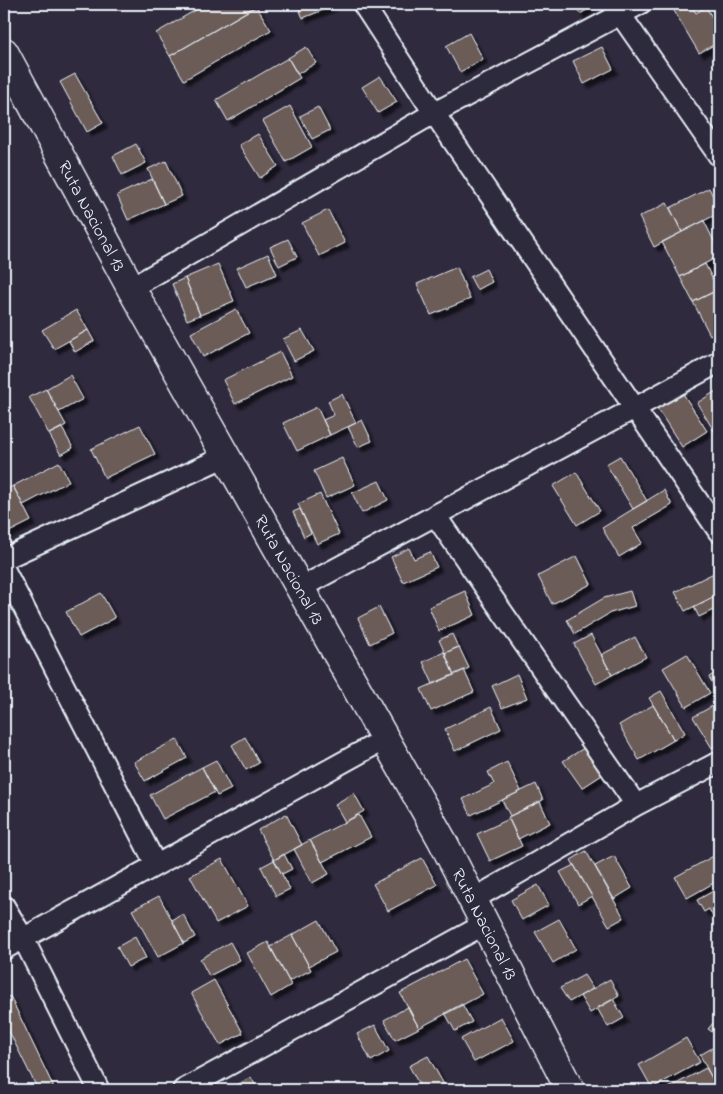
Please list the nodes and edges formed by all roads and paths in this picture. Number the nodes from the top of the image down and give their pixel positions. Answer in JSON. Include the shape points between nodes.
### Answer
{"nodes":[{"id":1,"x":364,"y":4,"type":"edge"},
{"id":2,"x":640,"y":4,"type":"edge"},
{"id":3,"x":616,"y":9,"type":"edge"},
{"id":4,"x":4,"y":52,"type":"edge"},
{"id":5,"x":434,"y":112,"type":"junction"},
{"id":6,"x":719,"y":156,"type":"edge"},
{"id":7,"x":131,"y":288,"type":"junction"},
{"id":8,"x":719,"y":362,"type":"edge"},
{"id":9,"x":635,"y":408,"type":"junction"},
{"id":10,"x":226,"y":456,"type":"junction"},
{"id":11,"x":435,"y":515,"type":"junction"},
{"id":12,"x":719,"y":532,"type":"edge"},
{"id":13,"x":4,"y":559,"type":"edge"},
{"id":14,"x":4,"y":569,"type":"edge"},
{"id":15,"x":300,"y":588,"type":"junction"},
{"id":16,"x":385,"y":738,"type":"junction"},
{"id":17,"x":719,"y":762,"type":"edge"},
{"id":18,"x":636,"y":806,"type":"junction"},
{"id":19,"x":156,"y":865,"type":"junction"},
{"id":20,"x":472,"y":900,"type":"junction"},
{"id":21,"x":4,"y":906,"type":"edge"},
{"id":22,"x":485,"y":924,"type":"junction"},
{"id":23,"x":23,"y":938,"type":"junction"},
{"id":24,"x":4,"y":949,"type":"edge"},
{"id":25,"x":99,"y":1090,"type":"edge"},
{"id":26,"x":183,"y":1090,"type":"edge"},
{"id":27,"x":570,"y":1090,"type":"edge"}],
"edges":[{"from":1,"to":5,"type":"street"},
{"from":2,"to":3,"type":"street"},
{"from":3,"to":5,"type":"street"},
{"from":3,"to":6,"type":"street"},
{"from":4,"to":7,"type":"highway","name":"Ruta Nacional 13"},
{"from":5,"to":7,"type":"street"},
{"from":5,"to":9,"type":"street"},
{"from":7,"to":10,"type":"highway","name":"Ruta Nacional 13"},
{"from":8,"to":9,"type":"street"},
{"from":9,"to":11,"type":"street"},
{"from":9,"to":12,"type":"street"},
{"from":10,"to":13,"type":"street"},
{"from":10,"to":15,"type":"highway","name":"Ruta Nacional 13"},
{"from":11,"to":15,"type":"street"},
{"from":11,"to":18,"type":"street"},
{"from":14,"to":19,"type":"street"},
{"from":15,"to":16,"type":"highway","name":"Ruta Nacional 13"},
{"from":16,"to":19,"type":"street"},
{"from":16,"to":20,"type":"highway","name":"Ruta Nacional 13"},
{"from":17,"to":18,"type":"street"},
{"from":18,"to":20,"type":"street"},
{"from":19,"to":23,"type":"street"},
{"from":20,"to":22,"type":"highway","name":"Ruta Nacional 13"},
{"from":21,"to":23,"type":"street"},
{"from":22,"to":26,"type":"street"},
{"from":22,"to":27,"type":"highway","name":"Ruta Nacional 13"},
{"from":23,"to":24,"type":"street"},
{"from":23,"to":25,"type":"street"}]}
